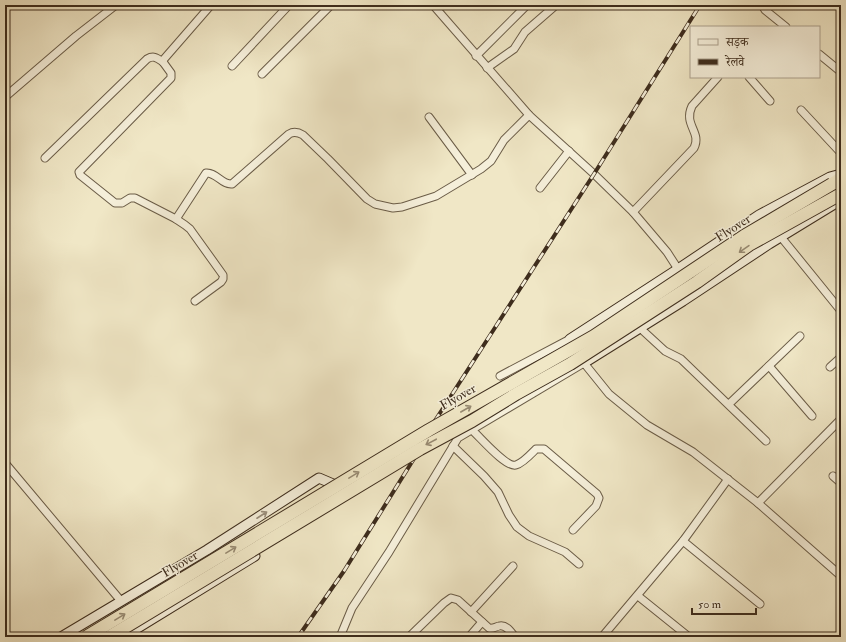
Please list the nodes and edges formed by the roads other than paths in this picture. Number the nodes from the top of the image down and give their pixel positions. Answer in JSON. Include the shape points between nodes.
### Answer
{"nodes":[{"id":1,"x":116,"y":5,"type":"edge"},
{"id":2,"x":211,"y":5,"type":"edge"},
{"id":3,"x":289,"y":5,"type":"edge"},
{"id":4,"x":331,"y":5,"type":"edge"},
{"id":5,"x":433,"y":5,"type":"edge"},
{"id":6,"x":527,"y":5,"type":"edge"},
{"id":7,"x":556,"y":5,"type":"edge"},
{"id":8,"x":762,"y":5,"type":"edge"},
{"id":9,"x":785,"y":26,"type":"edge"},
{"id":10,"x":820,"y":55,"type":"edge"},
{"id":11,"x":476,"y":56,"type":"junction"},
{"id":12,"x":163,"y":62,"type":"junction"},
{"id":13,"x":232,"y":66,"type":"dead end"},
{"id":14,"x":487,"y":68,"type":"junction"},
{"id":15,"x":841,"y":72,"type":"edge"},
{"id":16,"x":262,"y":74,"type":"dead end"},
{"id":17,"x":717,"y":78,"type":"edge"},
{"id":18,"x":750,"y":78,"type":"edge"},
{"id":19,"x":5,"y":97,"type":"edge"},
{"id":20,"x":770,"y":101,"type":"dead end"},
{"id":21,"x":801,"y":110,"type":"dead end"},
{"id":22,"x":529,"y":115,"type":"junction"},
{"id":23,"x":430,"y":117,"type":"dead end"},
{"id":24,"x":569,"y":151,"type":"junction"},
{"id":25,"x":841,"y":153,"type":"edge"},
{"id":26,"x":45,"y":158,"type":"dead end"},
{"id":27,"x":841,"y":174,"type":"edge"},
{"id":28,"x":472,"y":175,"type":"junction"},
{"id":29,"x":836,"y":181,"type":"edge"},
{"id":30,"x":540,"y":188,"type":"dead end"},
{"id":31,"x":840,"y":197,"type":"edge"},
{"id":32,"x":633,"y":212,"type":"junction"},
{"id":33,"x":176,"y":219,"type":"junction"},
{"id":34,"x":781,"y":236,"type":"junction"},
{"id":35,"x":678,"y":269,"type":"junction"},
{"id":36,"x":195,"y":301,"type":"dead end"},
{"id":37,"x":841,"y":311,"type":"edge"},
{"id":38,"x":640,"y":328,"type":"junction"},
{"id":39,"x":800,"y":336,"type":"dead end"},
{"id":40,"x":570,"y":339,"type":"junction"},
{"id":41,"x":841,"y":357,"type":"edge"},
{"id":42,"x":584,"y":363,"type":"junction"},
{"id":43,"x":769,"y":366,"type":"junction"},
{"id":44,"x":830,"y":367,"type":"dead end"},
{"id":45,"x":500,"y":376,"type":"dead end"},
{"id":46,"x":729,"y":404,"type":"junction"},
{"id":47,"x":812,"y":416,"type":"dead end"},
{"id":48,"x":841,"y":419,"type":"edge"},
{"id":49,"x":472,"y":430,"type":"junction"},
{"id":50,"x":766,"y":441,"type":"dead end"},
{"id":51,"x":453,"y":446,"type":"junction"},
{"id":52,"x":5,"y":463,"type":"edge"},
{"id":53,"x":833,"y":476,"type":"dead end"},
{"id":54,"x":728,"y":480,"type":"junction"},
{"id":55,"x":841,"y":483,"type":"edge"},
{"id":56,"x":758,"y":503,"type":"junction"},
{"id":57,"x":573,"y":530,"type":"dead end"},
{"id":58,"x":683,"y":541,"type":"junction"},
{"id":59,"x":579,"y":564,"type":"dead end"},
{"id":60,"x":513,"y":566,"type":"dead end"},
{"id":61,"x":841,"y":576,"type":"edge"},
{"id":62,"x":638,"y":596,"type":"junction"},
{"id":63,"x":121,"y":601,"type":"junction"},
{"id":64,"x":760,"y":604,"type":"dead end"},
{"id":65,"x":471,"y":612,"type":"junction"},
{"id":66,"x":482,"y":622,"type":"junction"},
{"id":67,"x":61,"y":637,"type":"edge"},
{"id":68,"x":86,"y":637,"type":"edge"},
{"id":69,"x":109,"y":637,"type":"edge"},
{"id":70,"x":123,"y":637,"type":"edge"},
{"id":71,"x":340,"y":637,"type":"edge"},
{"id":72,"x":409,"y":637,"type":"edge"},
{"id":73,"x":469,"y":637,"type":"edge"},
{"id":74,"x":515,"y":637,"type":"edge"},
{"id":75,"x":602,"y":637,"type":"edge"},
{"id":76,"x":689,"y":637,"type":"edge"}],
"edges":[{"from":1,"to":19,"type":"street"},
{"from":2,"to":12,"type":"street"},
{"from":3,"to":13,"type":"street"},
{"from":4,"to":16,"type":"street"},
{"from":5,"to":11,"type":"street"},
{"from":6,"to":11,"type":"street"},
{"from":7,"to":14,"type":"street","via":[[525,32],[514,48]]},
{"from":8,"to":9,"type":"street"},
{"from":10,"to":15,"type":"street"},
{"from":11,"to":14,"type":"street"},
{"from":12,"to":26,"type":"street","via":[[153,57],[147,59]]},
{"from":12,"to":33,"type":"street","via":[[171,73],[171,78],[79,172],[115,203],[122,204],[130,198],[135,198]]},
{"from":14,"to":22,"type":"street"},
{"from":17,"to":32,"type":"street","via":[[692,106],[690,112],[690,123],[697,142],[694,148]]},
{"from":18,"to":20,"type":"street"},
{"from":21,"to":25,"type":"street"},
{"from":22,"to":24,"type":"street"},
{"from":22,"to":28,"type":"street","via":[[504,140],[486,165]]},
{"from":23,"to":28,"type":"street"},
{"from":24,"to":30,"type":"street"},
{"from":24,"to":32,"type":"street"},
{"from":27,"to":35,"type":"street","via":[[830,177],[759,215]]},
{"from":28,"to":33,"type":"street","via":[[436,196],[402,207],[383,207],[367,199],[303,135],[292,132],[232,184],[206,172]]},
{"from":68,"to":29,"type":"highway","name":"Flyover","one_way":true,"bridge":true,"via":[[429,430],[594,336],[744,236]]},
{"from":31,"to":34,"type":"street"},
{"from":31,"to":69,"type":"highway","name":"Flyover","one_way":true,"bridge":true,"via":[[749,245],[697,282],[570,364],[420,448]]},
{"from":32,"to":35,"type":"street"},
{"from":33,"to":36,"type":"street","via":[[190,229],[223,275],[221,282]]},
{"from":34,"to":37,"type":"street"},
{"from":34,"to":38,"type":"street"},
{"from":35,"to":40,"type":"street"},
{"from":38,"to":42,"type":"street"},
{"from":38,"to":46,"type":"street","via":[[665,351],[681,359]]},
{"from":39,"to":43,"type":"street"},
{"from":40,"to":42,"type":"street"},
{"from":40,"to":45,"type":"street"},
{"from":41,"to":44,"type":"street"},
{"from":42,"to":49,"type":"street"},
{"from":42,"to":54,"type":"street","via":[[609,394],[647,425],[693,452]]},
{"from":43,"to":46,"type":"street"},
{"from":43,"to":47,"type":"street"},
{"from":46,"to":50,"type":"street"},
{"from":48,"to":56,"type":"street"},
{"from":49,"to":51,"type":"street","via":[[458,438]]},
{"from":49,"to":57,"type":"street","via":[[511,465],[517,465],[536,449],[544,449],[597,494],[599,498],[596,506]]},
{"from":51,"to":59,"type":"street","via":[[498,492],[517,527],[529,536],[565,552]]},
{"from":51,"to":71,"type":"street","via":[[352,608]]},
{"from":52,"to":63,"type":"street"},
{"from":53,"to":55,"type":"street"},
{"from":54,"to":56,"type":"street"},
{"from":54,"to":58,"type":"street"},
{"from":56,"to":61,"type":"street"},
{"from":58,"to":62,"type":"street"},
{"from":58,"to":64,"type":"street"},
{"from":60,"to":65,"type":"street"},
{"from":62,"to":75,"type":"street"},
{"from":62,"to":76,"type":"street"},
{"from":63,"to":67,"type":"street"},
{"from":63,"to":70,"type":"street","one_way":true,"via":[[207,550],[319,478],[356,493]]},
{"from":65,"to":66,"type":"street"},
{"from":65,"to":72,"type":"street","via":[[458,600],[448,600]]},
{"from":66,"to":73,"type":"street"},
{"from":66,"to":74,"type":"street","via":[[491,629],[504,626]]}]}
